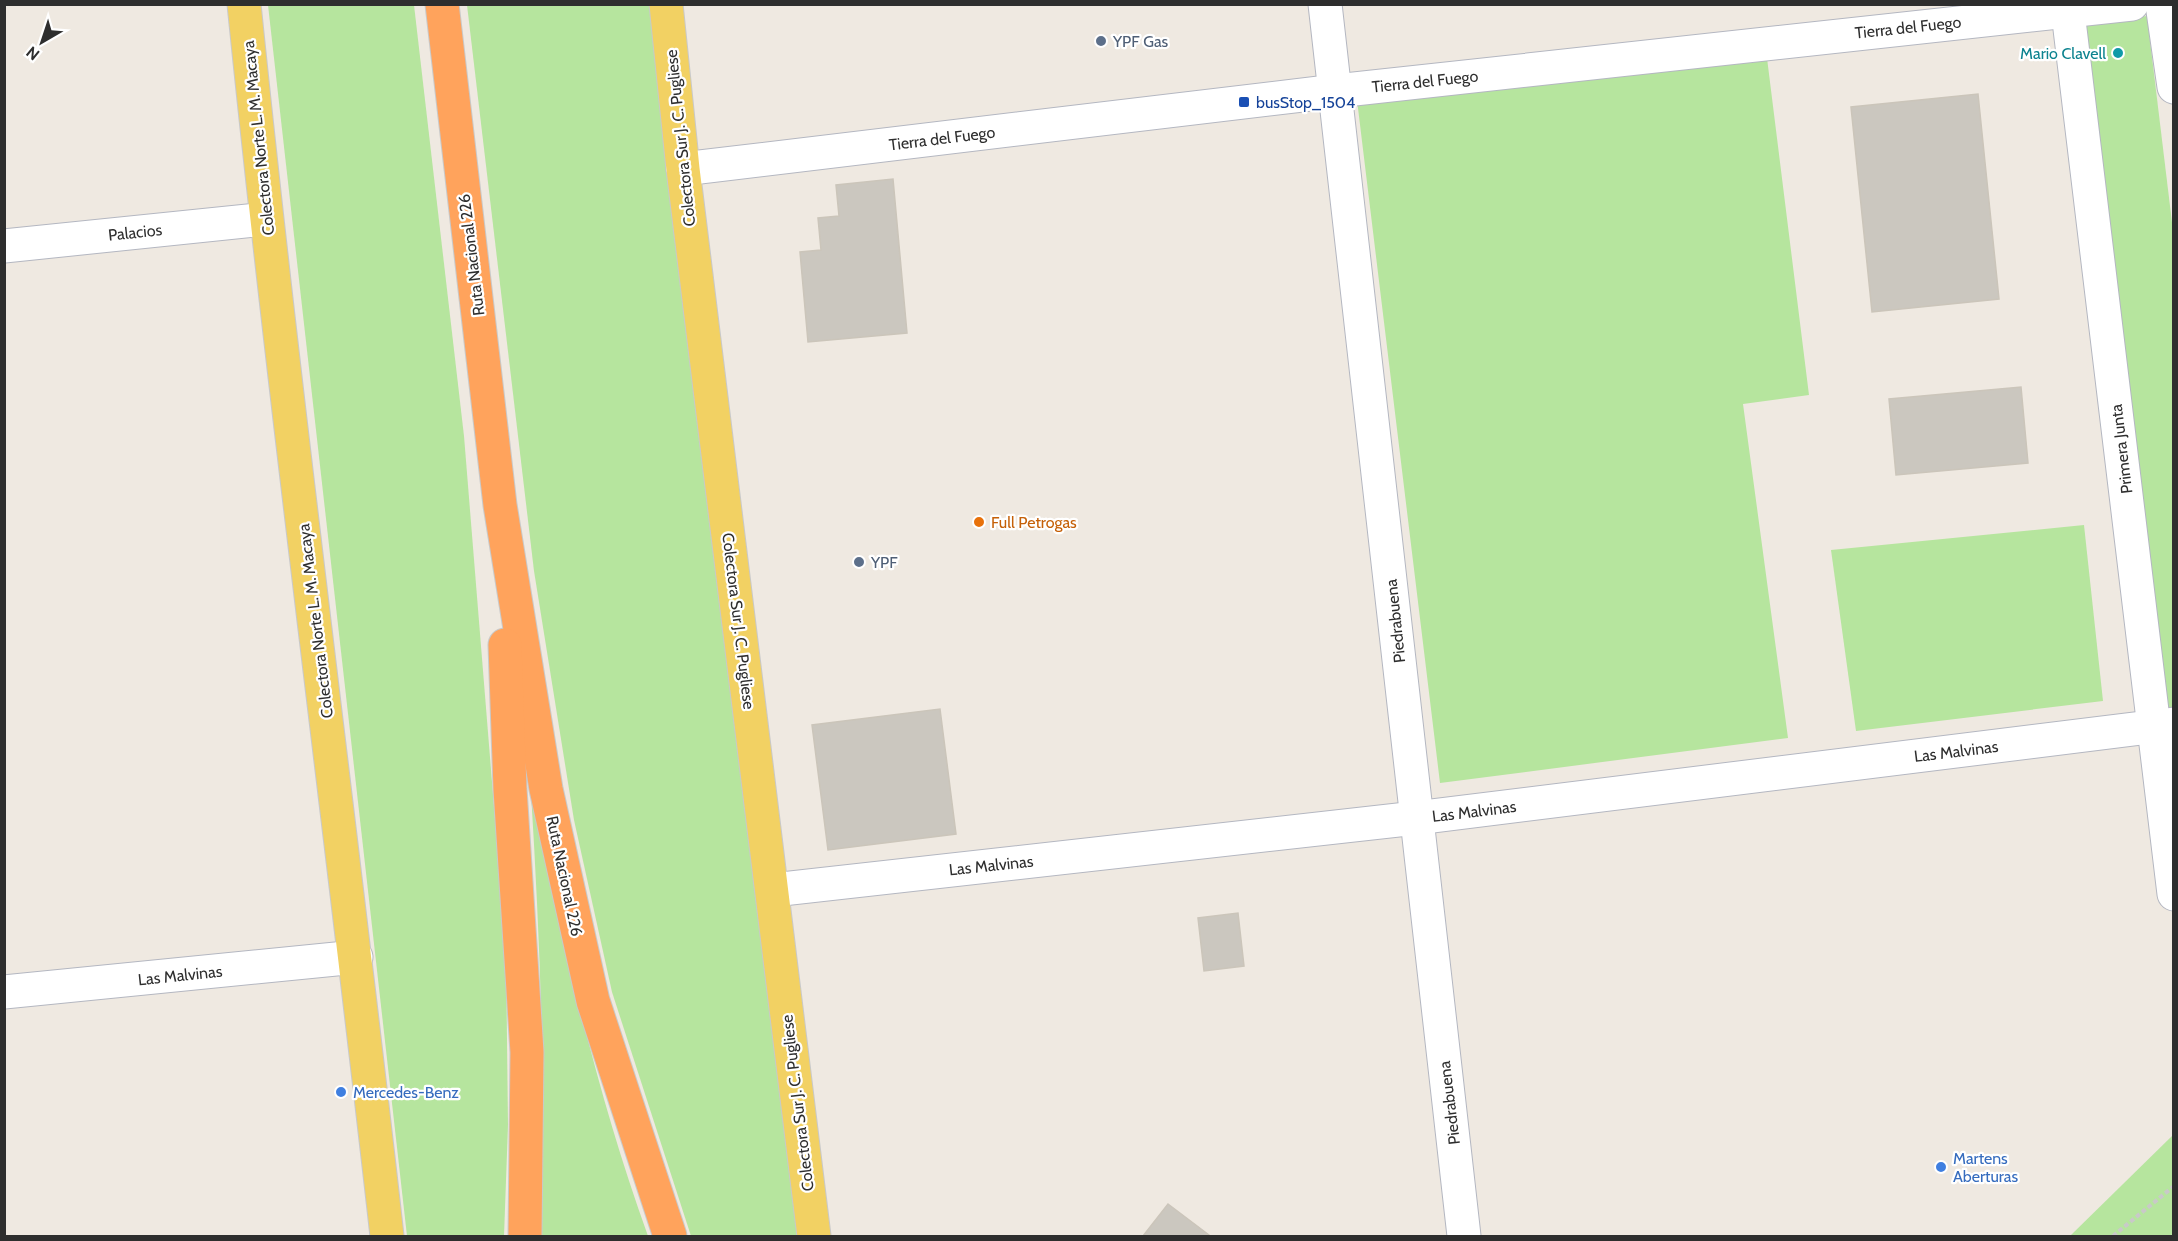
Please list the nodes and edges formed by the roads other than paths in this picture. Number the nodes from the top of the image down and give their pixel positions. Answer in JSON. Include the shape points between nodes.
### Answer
{"nodes":[{"id":1,"x":244,"y":4,"type":"edge"},
{"id":2,"x":442,"y":4,"type":"edge"},
{"id":3,"x":666,"y":4,"type":"edge"},
{"id":4,"x":1325,"y":4,"type":"edge"},
{"id":5,"x":2132,"y":4,"type":"edge"},
{"id":6,"x":2162,"y":4,"type":"edge"},
{"id":7,"x":2067,"y":7,"type":"edge"},
{"id":8,"x":2174,"y":87,"type":"edge"},
{"id":9,"x":1336,"y":91,"type":"junction"},
{"id":10,"x":683,"y":169,"type":"junction"},
{"id":11,"x":266,"y":219,"type":"junction"},
{"id":12,"x":4,"y":246,"type":"edge"},
{"id":13,"x":500,"y":505,"type":"junction"},
{"id":14,"x":2164,"y":725,"type":"edge"},
{"id":15,"x":1416,"y":818,"type":"junction"},
{"id":16,"x":773,"y":890,"type":"junction"},
{"id":17,"x":2174,"y":894,"type":"edge"},
{"id":18,"x":356,"y":957,"type":"junction"},
{"id":19,"x":4,"y":992,"type":"edge"},
{"id":20,"x":387,"y":1236,"type":"edge"},
{"id":21,"x":525,"y":1236,"type":"edge"},
{"id":22,"x":670,"y":1236,"type":"edge"},
{"id":23,"x":814,"y":1236,"type":"edge"},
{"id":24,"x":1464,"y":1236,"type":"edge"}],
"edges":[{"from":1,"to":11,"type":"main road","name":"Colectora Norte L. M. Macaya"},
{"from":2,"to":13,"type":"highway","name":"Ruta Nacional 226"},
{"from":3,"to":10,"type":"main road","name":"Colectora Sur J. C. Pugliese"},
{"from":4,"to":9,"type":"street","name":"Piedrabuena"},
{"from":5,"to":7,"type":"street","name":"Tierra del Fuego"},
{"from":6,"to":8,"type":"street"},
{"from":7,"to":9,"type":"street","name":"Tierra del Fuego"},
{"from":7,"to":14,"type":"street","name":"Primera Junta"},
{"from":9,"to":10,"type":"street","name":"Tierra del Fuego"},
{"from":9,"to":15,"type":"street","name":"Piedrabuena"},
{"from":10,"to":16,"type":"main road","name":"Colectora Sur J. C. Pugliese"},
{"from":11,"to":12,"type":"street","name":"Palacios"},
{"from":11,"to":18,"type":"main road","name":"Colectora Norte L. M. Macaya"},
{"from":13,"to":21,"type":"highway","name":"Ruta Nacional 226","via":[[510,789],[527,1052]]},
{"from":13,"to":22,"type":"highway","name":"Ruta Nacional 226","via":[[546,789],[593,1001]]},
{"from":14,"to":15,"type":"street","name":"Las Malvinas"},
{"from":14,"to":17,"type":"street","name":"Primera Junta"},
{"from":15,"to":16,"type":"street","name":"Las Malvinas"},
{"from":15,"to":24,"type":"street","name":"Piedrabuena"},
{"from":16,"to":23,"type":"main road","name":"Colectora Sur J. C. Pugliese"},
{"from":18,"to":19,"type":"street","name":"Las Malvinas"},
{"from":18,"to":20,"type":"main road","name":"Colectora Norte L. M. Macaya"}]}
